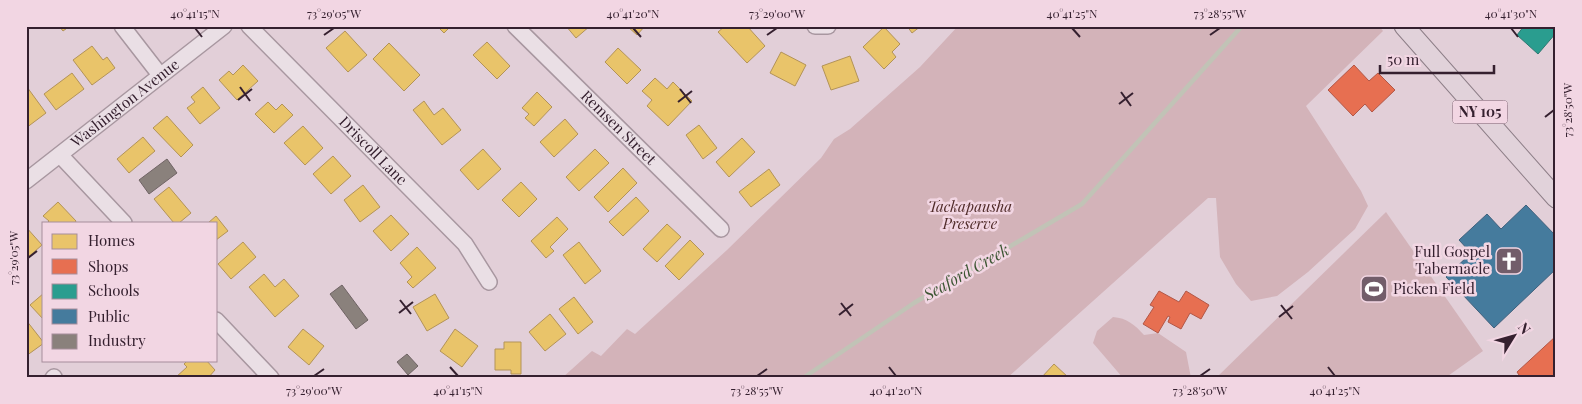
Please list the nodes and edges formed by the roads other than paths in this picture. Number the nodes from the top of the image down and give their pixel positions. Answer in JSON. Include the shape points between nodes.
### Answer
{"nodes":[{"id":1,"x":122,"y":26,"type":"edge"},
{"id":2,"x":224,"y":26,"type":"edge"},
{"id":3,"x":249,"y":26,"type":"edge"},
{"id":4,"x":516,"y":26,"type":"edge"},
{"id":5,"x":815,"y":26,"type":"edge"},
{"id":6,"x":828,"y":26,"type":"edge"},
{"id":7,"x":1404,"y":26,"type":"edge"},
{"id":8,"x":160,"y":76,"type":"junction"},
{"id":9,"x":60,"y":155,"type":"junction"},
{"id":10,"x":26,"y":181,"type":"edge"},
{"id":11,"x":1556,"y":198,"type":"edge"},
{"id":12,"x":123,"y":222,"type":"edge"},
{"id":13,"x":722,"y":229,"type":"dead end"},
{"id":14,"x":489,"y":282,"type":"dead end"},
{"id":15,"x":218,"y":322,"type":"edge"},
{"id":16,"x":271,"y":378,"type":"edge"}],
"edges":[{"from":1,"to":8,"type":"street"},
{"from":2,"to":8,"type":"street","name":"Washington Avenue"},
{"from":3,"to":14,"type":"street","name":"Driscoll Lane","via":[[465,244]]},
{"from":4,"to":13,"type":"street","name":"Remsen Street"},
{"from":5,"to":6,"type":"street"},
{"from":7,"to":11,"type":"main road","number":"NY 105"},
{"from":8,"to":9,"type":"street","name":"Washington Avenue"},
{"from":9,"to":10,"type":"street","name":"Washington Avenue"},
{"from":9,"to":12,"type":"street"},
{"from":15,"to":16,"type":"street"}]}
